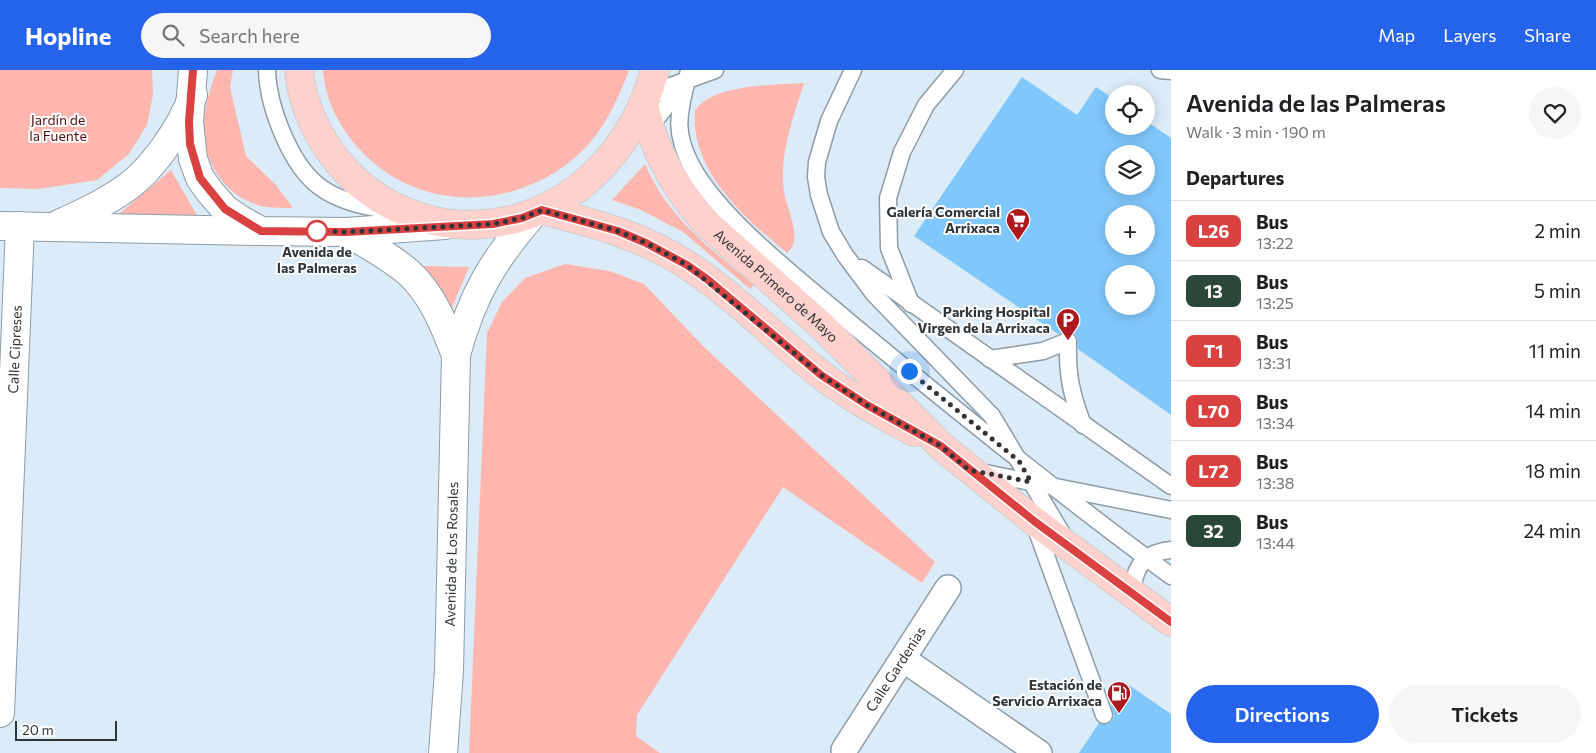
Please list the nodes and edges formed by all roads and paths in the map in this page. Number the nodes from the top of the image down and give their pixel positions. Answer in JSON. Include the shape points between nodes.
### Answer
{"nodes":[{"id":1,"x":193,"y":70,"type":"edge"},
{"id":2,"x":202,"y":70,"type":"edge"},
{"id":3,"x":267,"y":70,"type":"edge"},
{"id":4,"x":299,"y":70,"type":"edge"},
{"id":5,"x":655,"y":70,"type":"edge"},
{"id":6,"x":715,"y":70,"type":"edge"},
{"id":7,"x":854,"y":70,"type":"edge"},
{"id":8,"x":955,"y":70,"type":"edge"},
{"id":9,"x":1160,"y":70,"type":"edge"},
{"id":10,"x":1171,"y":71,"type":"edge"},
{"id":11,"x":688,"y":75,"type":"edge"},
{"id":12,"x":191,"y":100,"type":"junction"},
{"id":13,"x":646,"y":110,"type":"junction"},
{"id":14,"x":405,"y":212,"type":"junction"},
{"id":15,"x":538,"y":212,"type":"junction"},
{"id":16,"x":463,"y":225,"type":"junction"},
{"id":17,"x":10,"y":226,"type":"edge"},
{"id":18,"x":53,"y":227,"type":"junction"},
{"id":19,"x":261,"y":231,"type":"junction"},
{"id":20,"x":346,"y":232,"type":"junction"},
{"id":21,"x":845,"y":256,"type":"junction"},
{"id":22,"x":911,"y":304,"type":"junction"},
{"id":23,"x":456,"y":355,"type":"junction"},
{"id":24,"x":990,"y":359,"type":"junction"},
{"id":25,"x":1083,"y":425,"type":"junction"},
{"id":26,"x":941,"y":446,"type":"junction"},
{"id":27,"x":1019,"y":461,"type":"junction"},
{"id":28,"x":969,"y":470,"type":"junction"},
{"id":29,"x":1031,"y":482,"type":"junction"},
{"id":30,"x":1050,"y":485,"type":"junction"},
{"id":31,"x":1171,"y":486,"type":"edge"},
{"id":32,"x":1171,"y":510,"type":"edge"},
{"id":33,"x":1034,"y":521,"type":"junction"},
{"id":34,"x":1072,"y":550,"type":"junction"},
{"id":35,"x":1171,"y":550,"type":"edge"},
{"id":36,"x":1146,"y":557,"type":"junction"},
{"id":37,"x":1171,"y":576,"type":"edge"},
{"id":38,"x":948,"y":588,"type":"dead end"},
{"id":39,"x":1138,"y":599,"type":"junction"},
{"id":40,"x":1171,"y":622,"type":"edge"},
{"id":41,"x":903,"y":660,"type":"junction"},
{"id":42,"x":0,"y":713,"type":"edge"},
{"id":43,"x":1104,"y":715,"type":"dead end"},
{"id":44,"x":844,"y":750,"type":"dead end"},
{"id":45,"x":442,"y":753,"type":"edge"},
{"id":46,"x":1039,"y":753,"type":"edge"}],
"edges":[{"from":1,"to":12,"type":"street"},
{"from":2,"to":12,"type":"street"},
{"from":3,"to":14,"type":"lane","via":[[276,117],[290,149],[310,179],[350,202]]},
{"from":4,"to":14,"type":"main road","via":[[307,107],[318,134],[334,159],[363,187]]},
{"from":5,"to":13,"type":"main road"},
{"from":6,"to":11,"type":"lane"},
{"from":7,"to":21,"type":"lane","via":[[820,146],[816,177],[823,215]]},
{"from":8,"to":22,"type":"lane","via":[[926,105],[902,152],[888,198],[890,248]]},
{"from":9,"to":10,"type":"lane"},
{"from":11,"to":13,"type":"lane"},
{"from":11,"to":13,"type":"lane","via":[[667,106]]},
{"from":11,"to":27,"type":"lane","via":[[679,112],[681,136],[691,164],[710,192],[765,249]]},
{"from":12,"to":18,"type":"street","via":[[175,130],[143,173],[116,195]]},
{"from":12,"to":19,"type":"street","via":[[190,144],[200,178],[225,209]]},
{"from":13,"to":15,"type":"main road","via":[[613,155],[575,191]]},
{"from":13,"to":26,"type":"main road","name":"Avenida Primero de Mayo","via":[[657,150],[674,181],[705,222],[823,327]]},
{"from":14,"to":16,"type":"main road"},
{"from":15,"to":16,"type":"main road","via":[[493,224]]},
{"from":15,"to":23,"type":"street","name":"Avenida de Los Rosales","via":[[499,256],[483,281],[468,312]]},
{"from":15,"to":26,"type":"main road","name":"Avenida Primero de Mayo","via":[[618,231],[687,265],[821,375]]},
{"from":16,"to":20,"type":"street"},
{"from":17,"to":18,"type":"street"},
{"from":17,"to":42,"type":"street","name":"Calle Cipreses"},
{"from":18,"to":19,"type":"street"},
{"from":19,"to":20,"type":"street"},
{"from":20,"to":23,"type":"street","name":"Avenida de Los Rosales","via":[[409,273],[431,301]]},
{"from":21,"to":22,"type":"lane"},
{"from":21,"to":27,"type":"lane","via":[[874,294],[992,416]]},
{"from":22,"to":24,"type":"lane"},
{"from":23,"to":45,"type":"street","name":"Avenida de Los Rosales","via":[[449,671]]},
{"from":24,"to":25,"type":"lane"},
{"from":24,"to":25,"type":"lane","via":[[1043,351],[1068,341],[1067,372],[1072,399]]},
{"from":25,"to":31,"type":"lane"},
{"from":26,"to":28,"type":"main road","name":"Avenida Primero de Mayo"},
{"from":27,"to":29,"type":"lane"},
{"from":27,"to":30,"type":"lane"},
{"from":28,"to":29,"type":"lane"},
{"from":28,"to":33,"type":"main road","name":"Avenida Primero de Mayo"},
{"from":29,"to":30,"type":"lane"},
{"from":29,"to":34,"type":"lane"},
{"from":30,"to":32,"type":"lane"},
{"from":30,"to":36,"type":"lane"},
{"from":33,"to":34,"type":"main road","name":"Avenida Primero de Mayo"},
{"from":33,"to":43,"type":"lane"},
{"from":34,"to":39,"type":"main road","name":"Avenida Primero de Mayo"},
{"from":35,"to":36,"type":"lane","via":[[1156,551]]},
{"from":36,"to":37,"type":"lane"},
{"from":36,"to":39,"type":"lane","via":[[1133,580]]},
{"from":38,"to":41,"type":"street","name":"Calle Gardenias"},
{"from":39,"to":40,"type":"main road","name":"Avenida Primero de Mayo"},
{"from":41,"to":44,"type":"street","name":"Calle Gardenias"},
{"from":41,"to":46,"type":"street"}]}
